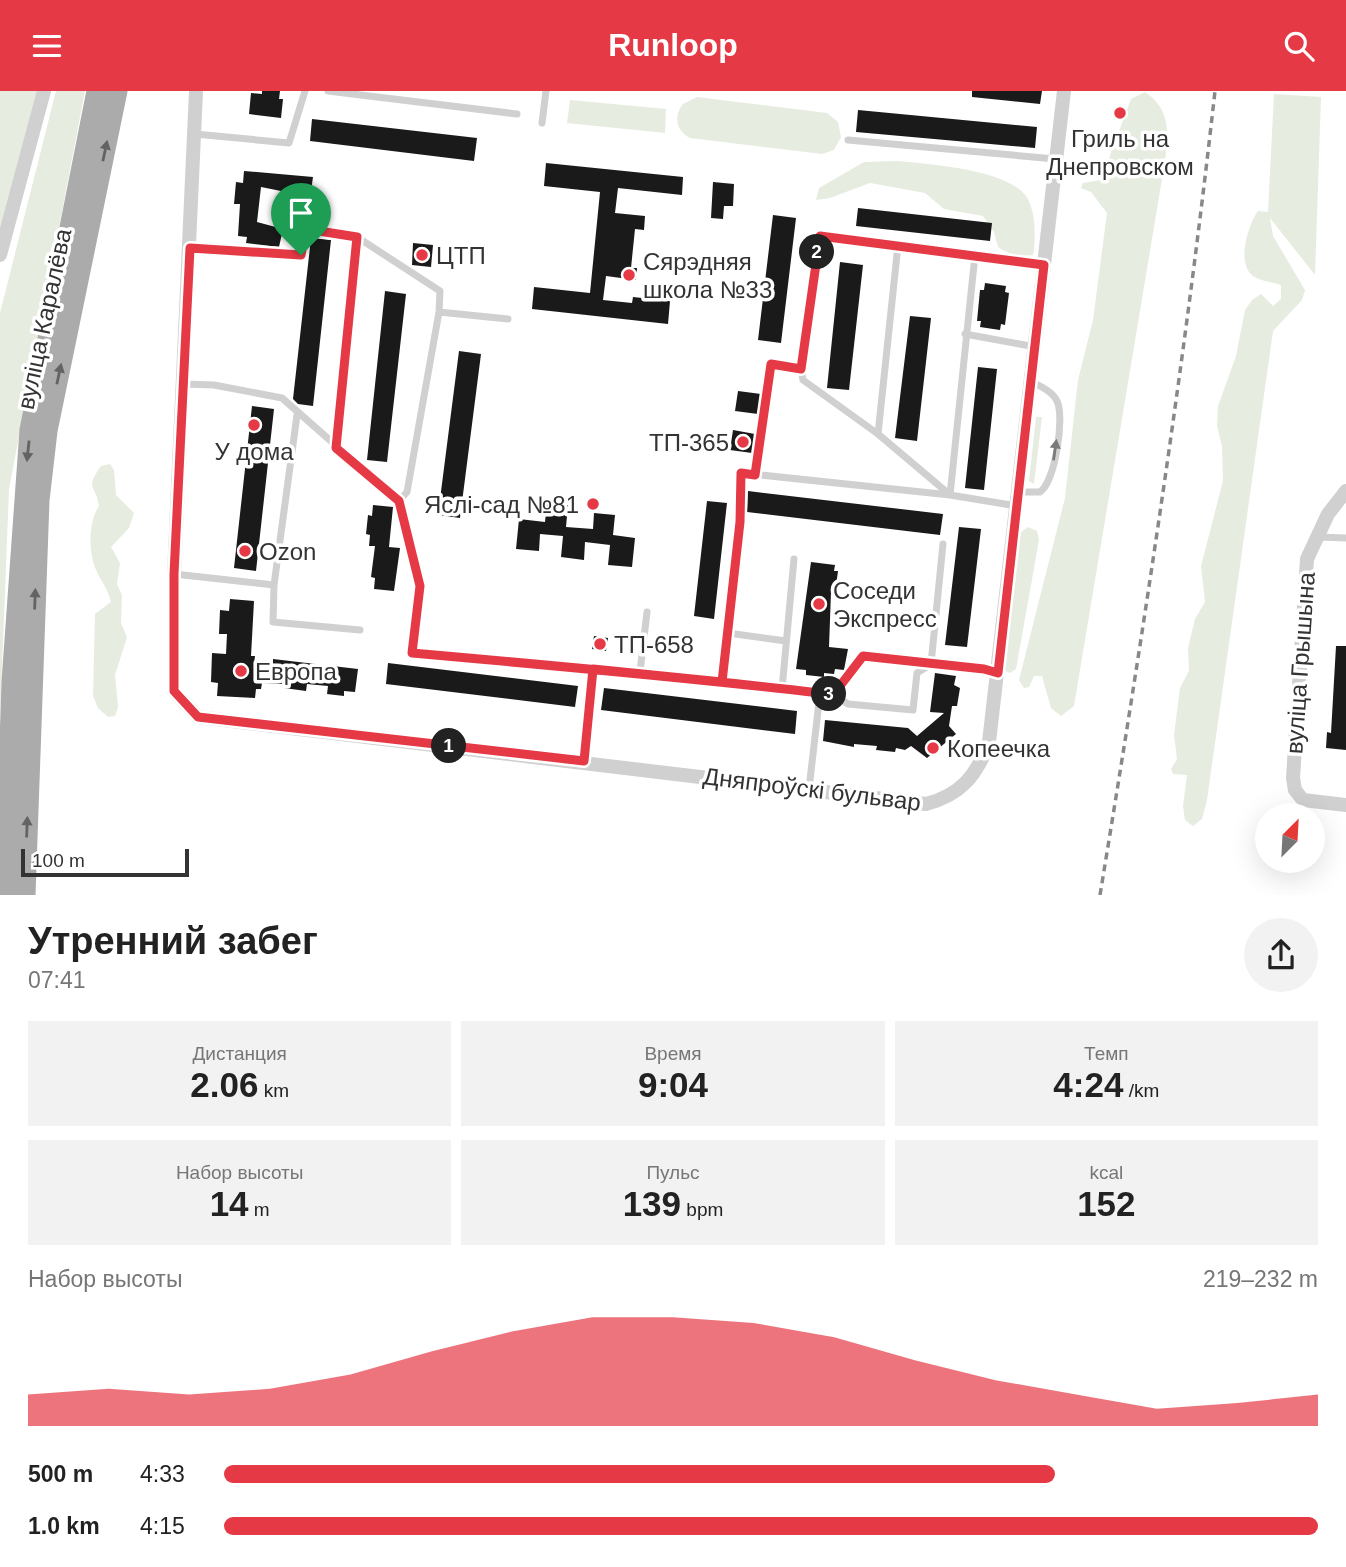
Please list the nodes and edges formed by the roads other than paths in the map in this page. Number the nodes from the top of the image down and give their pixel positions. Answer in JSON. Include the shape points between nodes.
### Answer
{"nodes":[{"id":1,"x":44,"y":91,"type":"edge"},
{"id":2,"x":97,"y":91,"type":"edge"},
{"id":3,"x":117,"y":91,"type":"edge"},
{"id":4,"x":196,"y":91,"type":"edge"},
{"id":5,"x":305,"y":91,"type":"edge"},
{"id":6,"x":328,"y":91,"type":"edge"},
{"id":7,"x":546,"y":91,"type":"edge"},
{"id":8,"x":1064,"y":91,"type":"edge"},
{"id":9,"x":517,"y":114,"type":"dead end"},
{"id":10,"x":542,"y":123,"type":"dead end"},
{"id":11,"x":195,"y":134,"type":"junction"},
{"id":12,"x":848,"y":140,"type":"dead end"},
{"id":13,"x":1056,"y":159,"type":"junction"},
{"id":14,"x":357,"y":237,"type":"junction"},
{"id":15,"x":898,"y":246,"type":"junction"},
{"id":16,"x":190,"y":248,"type":"junction"},
{"id":17,"x":0,"y":255,"type":"edge"},
{"id":18,"x":975,"y":255,"type":"junction"},
{"id":19,"x":1044,"y":265,"type":"junction"},
{"id":20,"x":439,"y":312,"type":"junction"},
{"id":21,"x":508,"y":319,"type":"dead end"},
{"id":22,"x":965,"y":334,"type":"junction"},
{"id":23,"x":1035,"y":347,"type":"junction"},
{"id":24,"x":801,"y":369,"type":"junction"},
{"id":25,"x":1030,"y":381,"type":"junction"},
{"id":26,"x":182,"y":384,"type":"junction"},
{"id":27,"x":297,"y":415,"type":"junction"},
{"id":28,"x":878,"y":434,"type":"junction"},
{"id":29,"x":336,"y":448,"type":"junction"},
{"id":30,"x":755,"y":475,"type":"junction"},
{"id":31,"x":1346,"y":491,"type":"edge"},
{"id":32,"x":950,"y":495,"type":"junction"},
{"id":33,"x":1018,"y":499,"type":"junction"},
{"id":34,"x":399,"y":501,"type":"junction"},
{"id":35,"x":1317,"y":537,"type":"junction"},
{"id":36,"x":1346,"y":538,"type":"edge"},
{"id":37,"x":943,"y":544,"type":"dead end"},
{"id":38,"x":794,"y":559,"type":"dead end"},
{"id":39,"x":174,"y":574,"type":"junction"},
{"id":40,"x":274,"y":585,"type":"junction"},
{"id":41,"x":648,"y":612,"type":"dead end"},
{"id":42,"x":360,"y":630,"type":"dead end"},
{"id":43,"x":728,"y":633,"type":"junction"},
{"id":44,"x":786,"y":641,"type":"junction"},
{"id":45,"x":931,"y":664,"type":"junction"},
{"id":46,"x":593,"y":669,"type":"junction"},
{"id":47,"x":640,"y":672,"type":"junction"},
{"id":48,"x":998,"y":673,"type":"junction"},
{"id":49,"x":722,"y":682,"type":"junction"},
{"id":50,"x":782,"y":689,"type":"junction"},
{"id":51,"x":820,"y":693,"type":"junction"},
{"id":52,"x":833,"y":695,"type":"junction"},
{"id":53,"x":584,"y":761,"type":"junction"},
{"id":54,"x":809,"y":789,"type":"junction"},
{"id":55,"x":1346,"y":805,"type":"edge"},
{"id":56,"x":5,"y":895,"type":"edge"},
{"id":57,"x":25,"y":895,"type":"edge"}],
"edges":[{"from":1,"to":17,"type":"street"},
{"from":2,"to":56,"type":"main road","name":"вуліца Каралёва","one_way":true,"via":[[30,430],[12,668]]},
{"from":57,"to":3,"type":"main road","name":"вуліца Каралёва","one_way":true,"via":[[38,500],[47,431]]},
{"from":4,"to":11,"type":"street"},
{"from":5,"to":11,"type":"lane","via":[[289,143]]},
{"from":6,"to":9,"type":"lane"},
{"from":7,"to":10,"type":"lane"},
{"from":8,"to":13,"type":"street","name":"Дняпроўскі бульвар"},
{"from":11,"to":16,"type":"street"},
{"from":12,"to":13,"type":"lane"},
{"from":13,"to":19,"type":"street","name":"Дняпроўскі бульвар"},
{"from":14,"to":16,"type":"lane","via":[[306,229],[301,255]]},
{"from":14,"to":20,"type":"lane","via":[[440,291]]},
{"from":14,"to":29,"type":"lane"},
{"from":15,"to":18,"type":"lane"},
{"from":15,"to":24,"type":"lane","via":[[820,236]]},
{"from":15,"to":28,"type":"lane"},
{"from":16,"to":26,"type":"street"},
{"from":18,"to":19,"type":"lane"},
{"from":18,"to":22,"type":"lane"},
{"from":19,"to":23,"type":"street","name":"Дняпроўскі бульвар"},
{"from":20,"to":21,"type":"lane"},
{"from":20,"to":34,"type":"lane","via":[[407,492]]},
{"from":22,"to":23,"type":"lane"},
{"from":22,"to":32,"type":"lane"},
{"from":23,"to":25,"type":"street","name":"Дняпроўскі бульвар"},
{"from":24,"to":28,"type":"lane","via":[[803,380]]},
{"from":24,"to":30,"type":"lane","via":[[771,364]]},
{"from":25,"to":33,"type":"street","name":"Дняпроўскі бульвар"},
{"from":33,"to":25,"type":"lane","one_way":true,"via":[[1040,492],[1051,479],[1060,413],[1052,394]]},
{"from":26,"to":27,"type":"lane","via":[[282,398]]},
{"from":26,"to":39,"type":"street"},
{"from":27,"to":29,"type":"lane"},
{"from":27,"to":40,"type":"lane"},
{"from":28,"to":32,"type":"lane"},
{"from":29,"to":34,"type":"lane"},
{"from":30,"to":32,"type":"lane"},
{"from":30,"to":43,"type":"lane","via":[[741,473]]},
{"from":31,"to":35,"type":"street","name":"вуліца Грышына"},
{"from":32,"to":33,"type":"lane"},
{"from":33,"to":48,"type":"street","name":"Дняпроўскі бульвар"},
{"from":34,"to":46,"type":"lane","via":[[420,586],[412,653]]},
{"from":35,"to":36,"type":"lane"},
{"from":35,"to":55,"type":"street","name":"вуліца Грышына","via":[[1307,559],[1293,778],[1303,800]]},
{"from":37,"to":45,"type":"lane"},
{"from":38,"to":44,"type":"lane"},
{"from":39,"to":40,"type":"lane"},
{"from":39,"to":53,"type":"street","name":"Дняпроўскі бульвар","via":[[174,691],[198,717]]},
{"from":40,"to":42,"type":"lane","via":[[273,622]]},
{"from":41,"to":47,"type":"lane"},
{"from":43,"to":44,"type":"lane"},
{"from":43,"to":49,"type":"lane"},
{"from":44,"to":50,"type":"lane"},
{"from":45,"to":48,"type":"lane"},
{"from":45,"to":52,"type":"lane","via":[[863,656]]},
{"from":45,"to":52,"type":"lane","via":[[917,673],[913,710],[848,704]]},
{"from":46,"to":47,"type":"lane"},
{"from":46,"to":53,"type":"lane"},
{"from":47,"to":49,"type":"lane"},
{"from":48,"to":54,"type":"street","name":"Дняпроўскі бульвар","via":[[989,742],[980,767],[961,789],[926,804]]},
{"from":49,"to":50,"type":"lane"},
{"from":50,"to":51,"type":"lane"},
{"from":51,"to":52,"type":"lane"},
{"from":51,"to":54,"type":"lane"},
{"from":53,"to":54,"type":"street","name":"Дняпроўскі бульвар"}]}
